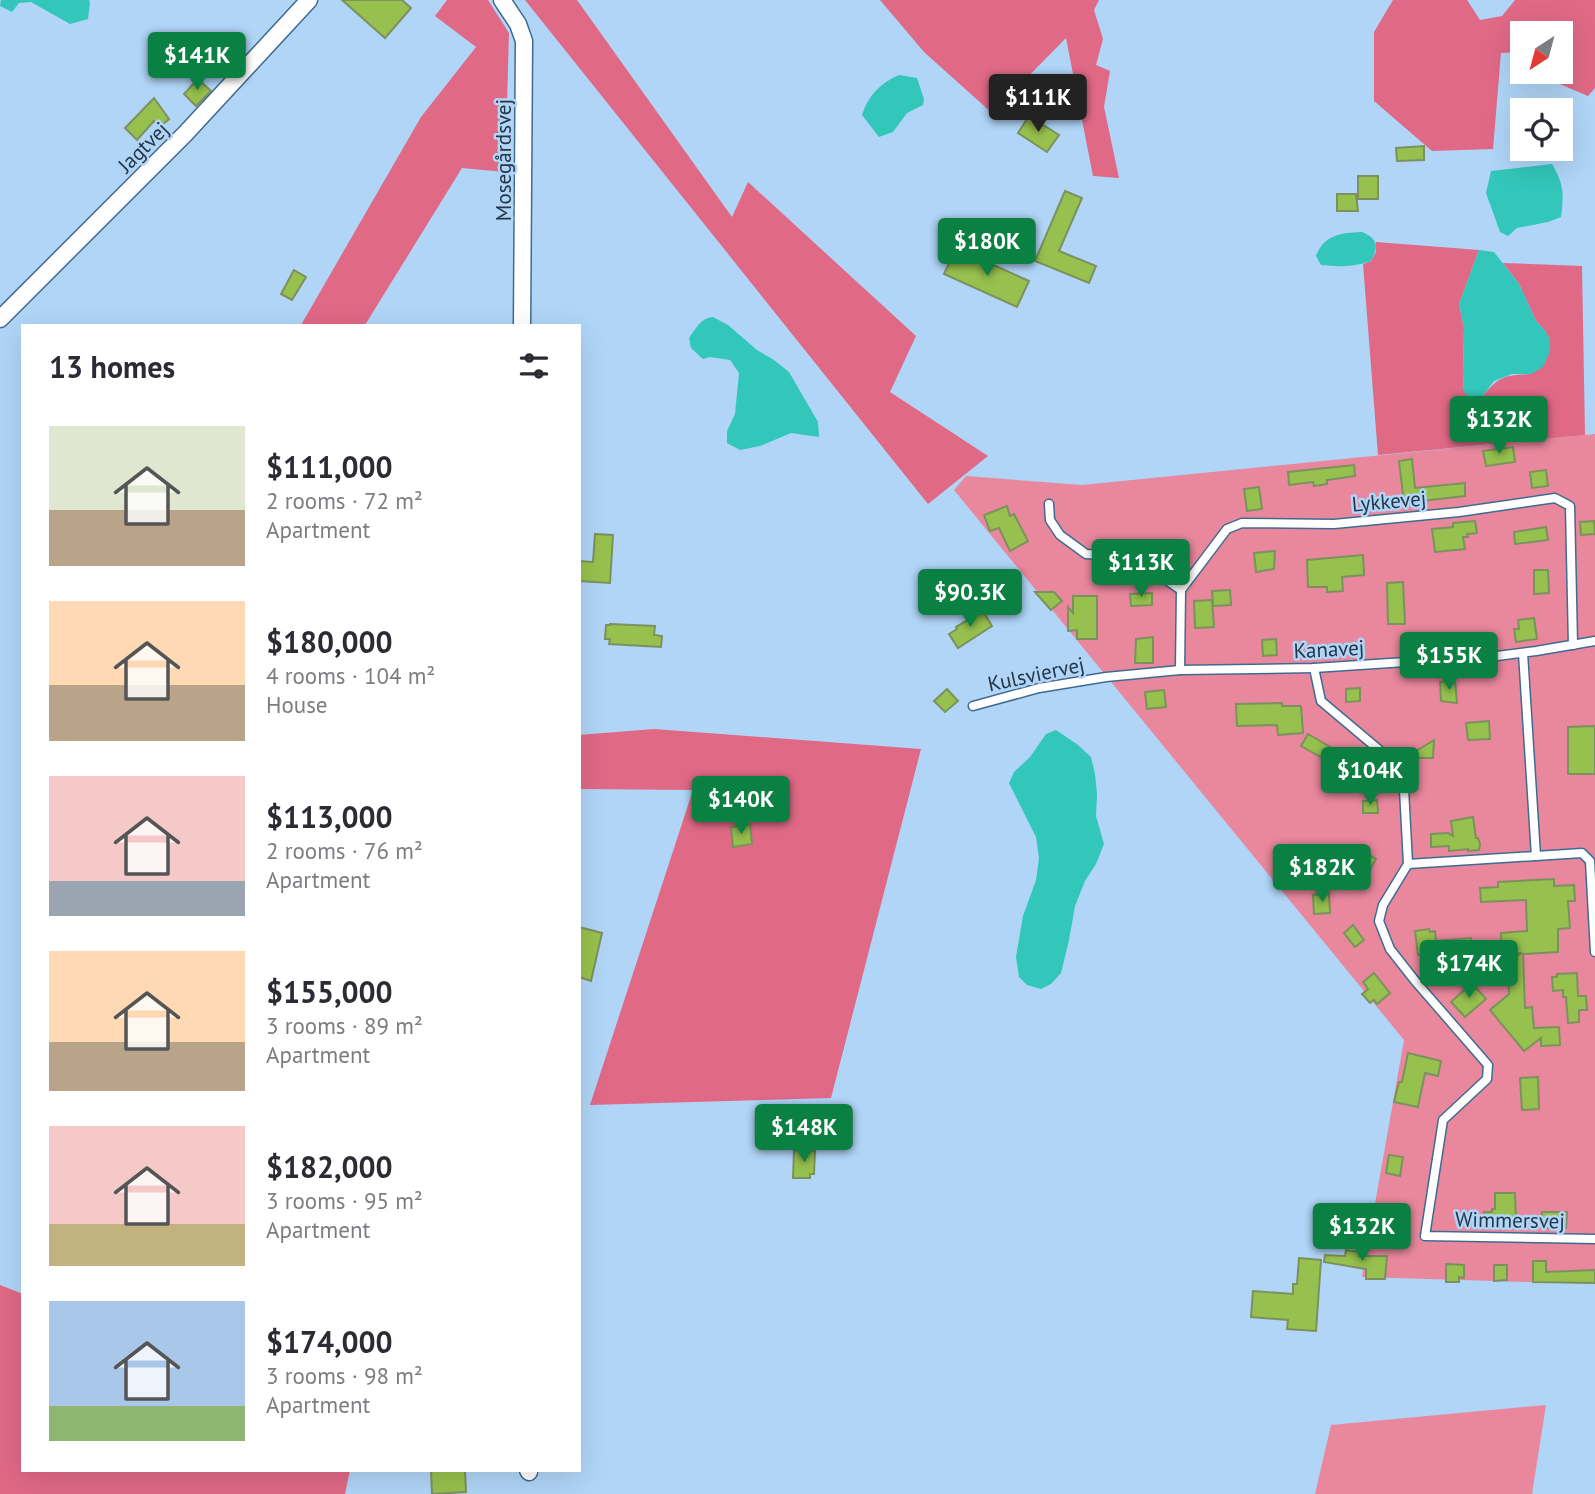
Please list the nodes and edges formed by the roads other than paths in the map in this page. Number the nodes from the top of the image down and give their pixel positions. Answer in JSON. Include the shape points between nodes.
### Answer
{"nodes":[{"id":1,"x":309,"y":0,"type":"edge"},
{"id":2,"x":502,"y":0,"type":"edge"},
{"id":3,"x":0,"y":319,"type":"edge"},
{"id":4,"x":523,"y":324,"type":"edge"},
{"id":5,"x":1049,"y":504,"type":"dead end"},
{"id":6,"x":1181,"y":590,"type":"junction"},
{"id":7,"x":1595,"y":641,"type":"edge"},
{"id":8,"x":1573,"y":645,"type":"junction"},
{"id":9,"x":1523,"y":653,"type":"junction"},
{"id":10,"x":1314,"y":668,"type":"junction"},
{"id":11,"x":1181,"y":670,"type":"junction"},
{"id":12,"x":1106,"y":677,"type":"joint"},
{"id":13,"x":974,"y":706,"type":"dead end"},
{"id":14,"x":1536,"y":856,"type":"junction"},
{"id":15,"x":1408,"y":864,"type":"junction"},
{"id":16,"x":1595,"y":952,"type":"edge"},
{"id":17,"x":1595,"y":1239,"type":"edge"}],
"edges":[{"from":1,"to":3,"type":"street","name":"Jagtvej","via":[[185,134]]},
{"from":2,"to":4,"type":"street","name":"Mosegårdsvej","via":[[524,41]]},
{"from":5,"to":6,"type":"lane","via":[[1060,535],[1086,554],[1121,550]]},
{"from":6,"to":8,"type":"lane","name":"Lykkevej","via":[[1227,529],[1241,523],[1334,524],[1555,498],[1570,506]]},
{"from":6,"to":11,"type":"lane"},
{"from":7,"to":8,"type":"lane","name":"Kanavej"},
{"from":8,"to":9,"type":"lane","name":"Kanavej"},
{"from":9,"to":10,"type":"lane","name":"Kanavej"},
{"from":9,"to":14,"type":"lane"},
{"from":10,"to":11,"type":"lane","name":"Kanavej"},
{"from":10,"to":15,"type":"lane","via":[[1321,701],[1403,769]]},
{"from":11,"to":12,"type":"lane","name":"Kanavej"},
{"from":12,"to":13,"type":"lane","name":"Kulsviervej","via":[[1039,688]]},
{"from":14,"to":15,"type":"lane"},
{"from":14,"to":16,"type":"lane","via":[[1581,853],[1590,861]]},
{"from":15,"to":17,"type":"lane","name":"Wimmersvej","via":[[1383,905],[1380,921],[1390,949],[1488,1065],[1487,1079],[1443,1120],[1425,1236]]}]}
